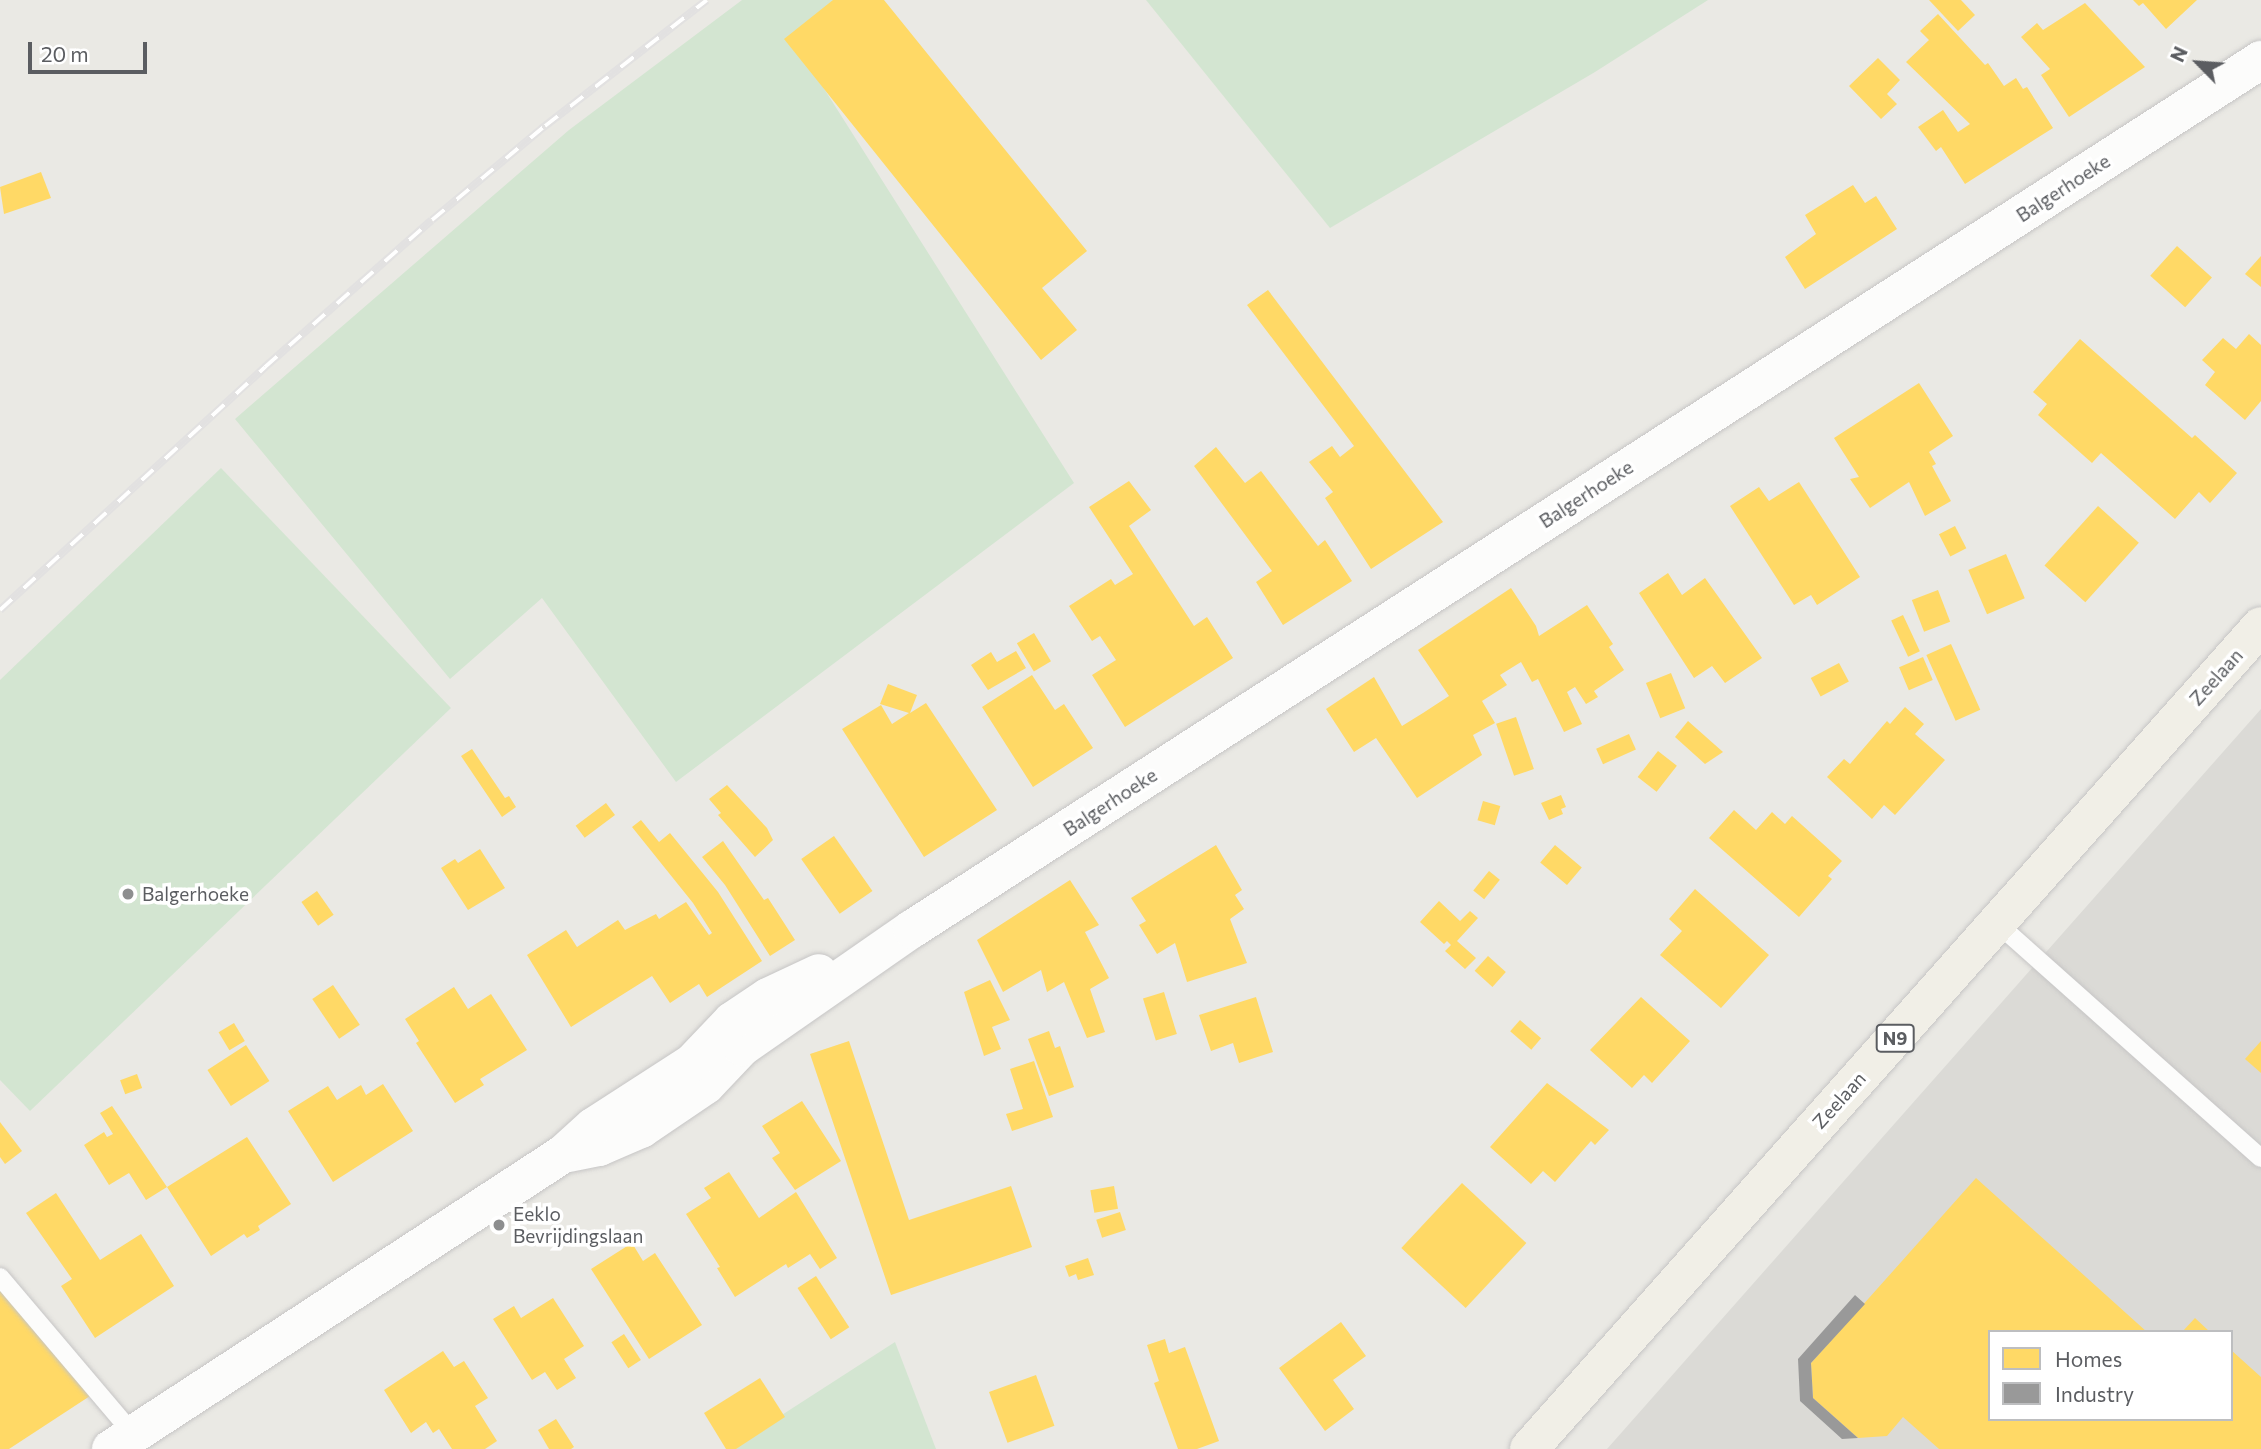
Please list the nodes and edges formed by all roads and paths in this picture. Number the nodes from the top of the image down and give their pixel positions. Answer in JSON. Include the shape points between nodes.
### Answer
{"nodes":[{"id":1,"x":2261,"y":60,"type":"edge"},
{"id":2,"x":2261,"y":626,"type":"edge"},
{"id":3,"x":1997,"y":923,"type":"junction"},
{"id":4,"x":2261,"y":1158,"type":"edge"},
{"id":5,"x":0,"y":1277,"type":"edge"},
{"id":6,"x":122,"y":1442,"type":"edge"},
{"id":7,"x":1530,"y":1449,"type":"edge"}],
"edges":[{"from":1,"to":6,"type":"main road","name":"Balgerhoeke","via":[[912,929],[768,997],[732,1021],[692,1063],[593,1127],[563,1154]]},
{"from":2,"to":3,"type":"main road","name":"Zeelaan","number":"N9"},
{"from":3,"to":4,"type":"lane"},
{"from":3,"to":7,"type":"main road","name":"Zeelaan","number":"N9"},
{"from":5,"to":6,"type":"lane"}]}
